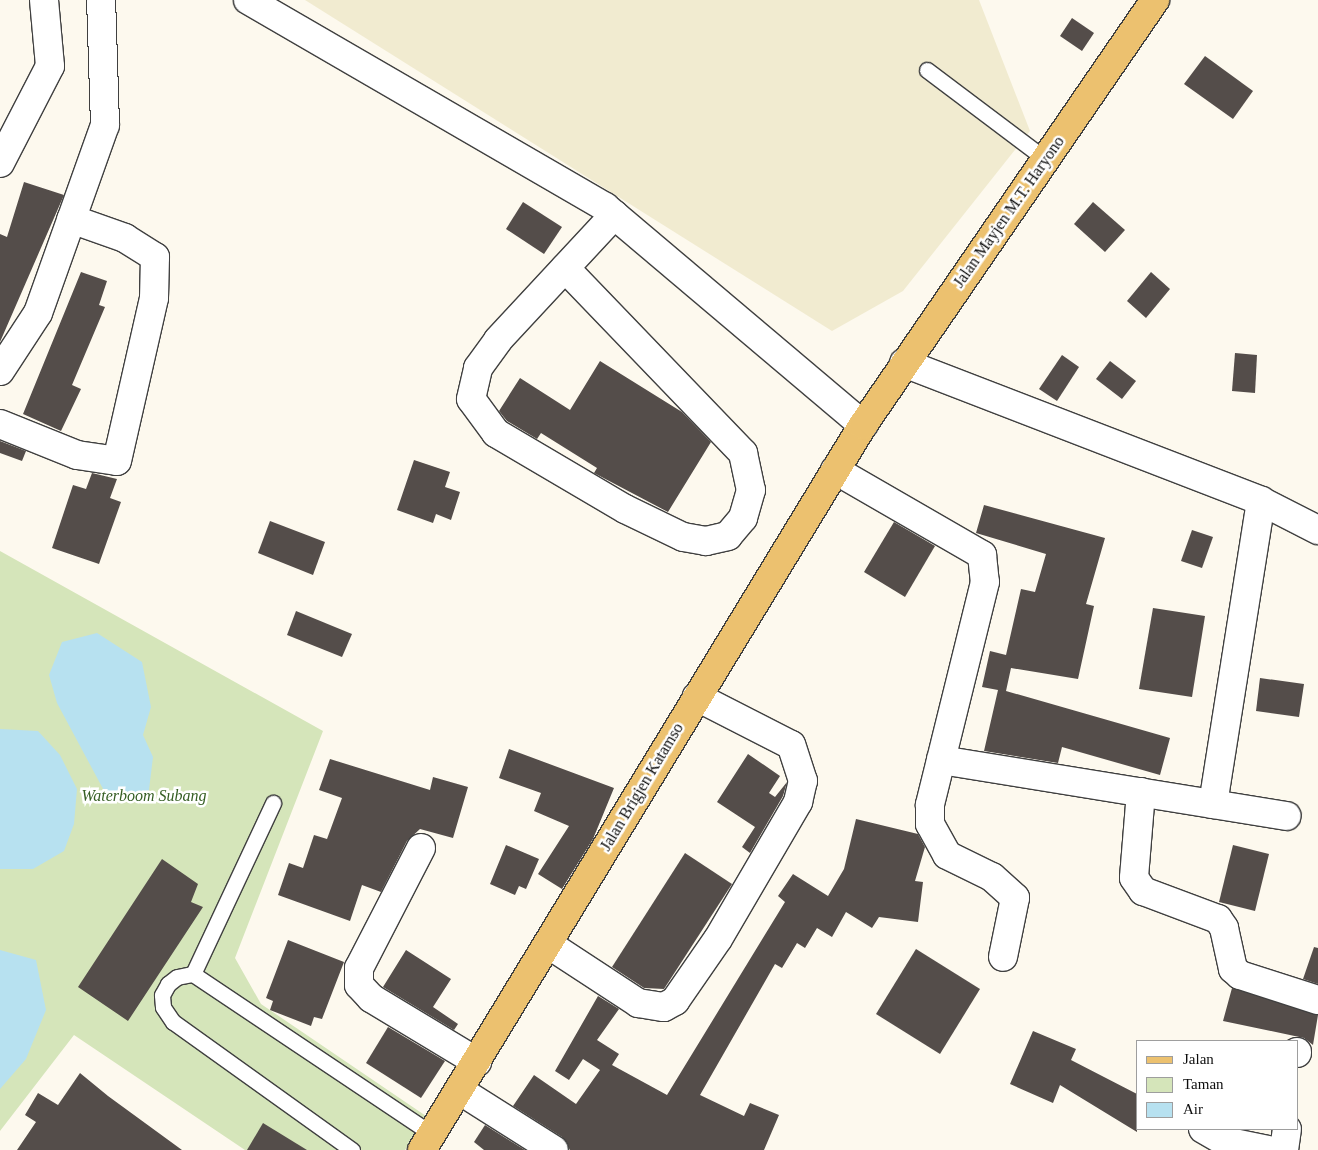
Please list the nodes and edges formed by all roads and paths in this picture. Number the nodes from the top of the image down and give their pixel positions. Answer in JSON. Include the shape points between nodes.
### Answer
{"nodes":[{"id":1,"x":44,"y":0,"type":"edge"},
{"id":2,"x":101,"y":0,"type":"edge"},
{"id":3,"x":248,"y":0,"type":"edge"},
{"id":4,"x":1155,"y":0,"type":"edge"},
{"id":5,"x":927,"y":70,"type":"dead end"},
{"id":6,"x":1045,"y":159,"type":"junction"},
{"id":7,"x":0,"y":163,"type":"edge"},
{"id":8,"x":614,"y":214,"type":"junction"},
{"id":9,"x":72,"y":219,"type":"junction"},
{"id":10,"x":565,"y":268,"type":"junction"},
{"id":11,"x":904,"y":363,"type":"junction"},
{"id":12,"x":0,"y":370,"type":"edge"},
{"id":13,"x":0,"y":424,"type":"edge"},
{"id":14,"x":863,"y":425,"type":"junction"},
{"id":15,"x":835,"y":470,"type":"junction"},
{"id":16,"x":1261,"y":502,"type":"junction"},
{"id":17,"x":1318,"y":530,"type":"edge"},
{"id":18,"x":697,"y":697,"type":"junction"},
{"id":19,"x":941,"y":760,"type":"junction"},
{"id":20,"x":1141,"y":792,"type":"junction"},
{"id":21,"x":273,"y":803,"type":"dead end"},
{"id":22,"x":1213,"y":804,"type":"junction"},
{"id":23,"x":1286,"y":816,"type":"dead end"},
{"id":24,"x":421,"y":848,"type":"dead end"},
{"id":25,"x":548,"y":944,"type":"junction"},
{"id":26,"x":1003,"y":957,"type":"dead end"},
{"id":27,"x":193,"y":974,"type":"junction"},
{"id":28,"x":1318,"y":1000,"type":"edge"},
{"id":29,"x":477,"y":1062,"type":"junction"},
{"id":30,"x":459,"y":1090,"type":"junction"},
{"id":31,"x":1205,"y":1130,"type":"edge"},
{"id":32,"x":1287,"y":1130,"type":"edge"},
{"id":33,"x":427,"y":1142,"type":"edge"},
{"id":34,"x":352,"y":1150,"type":"edge"},
{"id":35,"x":554,"y":1150,"type":"edge"},
{"id":36,"x":1268,"y":1150,"type":"edge"},
{"id":37,"x":1284,"y":1150,"type":"edge"}],
"edges":[{"from":1,"to":7,"type":"street","via":[[50,66]]},
{"from":2,"to":9,"type":"street","via":[[105,125]]},
{"from":3,"to":8,"type":"street"},
{"from":4,"to":6,"type":"main road","name":"Jalan Mayjen M.T. Haryono"},
{"from":5,"to":6,"type":"lane"},
{"from":6,"to":11,"type":"main road","name":"Jalan Mayjen M.T. Haryono"},
{"from":8,"to":10,"type":"street"},
{"from":8,"to":14,"type":"street"},
{"from":9,"to":12,"type":"street","via":[[38,313]]},
{"from":9,"to":13,"type":"street","via":[[125,238],[155,257],[154,298],[117,461],[77,456]]},
{"from":10,"to":10,"type":"street","via":[[478,368],[471,399],[476,409],[496,433],[626,509],[683,537],[706,541],[728,536],[743,518],[750,490],[743,453]]},
{"from":11,"to":14,"type":"main road","name":"Jalan Mayjen M.T. Haryono"},
{"from":11,"to":16,"type":"street"},
{"from":14,"to":15,"type":"main road","name":"Jalan Brigjen Katamso"},
{"from":15,"to":18,"type":"main road","name":"Jalan Brigjen Katamso"},
{"from":15,"to":19,"type":"street","via":[[982,555],[985,582]]},
{"from":16,"to":17,"type":"street"},
{"from":16,"to":22,"type":"street"},
{"from":18,"to":25,"type":"main road","name":"Jalan Brigjen Katamso"},
{"from":18,"to":25,"type":"street","via":[[791,745],[803,781],[798,802],[718,939],[675,1001],[664,1007],[638,1003]]},
{"from":19,"to":20,"type":"street"},
{"from":19,"to":26,"type":"street","via":[[930,824],[947,856],[992,877],[1015,898]]},
{"from":20,"to":22,"type":"street"},
{"from":20,"to":28,"type":"street","via":[[1134,878],[1143,891],[1218,919],[1224,928],[1233,969],[1240,975]]},
{"from":21,"to":27,"type":"lane"},
{"from":22,"to":23,"type":"street"},
{"from":24,"to":29,"type":"street","via":[[359,968],[359,985],[371,998]]},
{"from":25,"to":29,"type":"main road","name":"Jalan Brigjen Katamso"},
{"from":27,"to":33,"type":"lane"},
{"from":27,"to":34,"type":"lane","via":[[177,977],[162,995],[172,1022]]},
{"from":29,"to":30,"type":"main road","name":"Jalan Brigjen Katamso"},
{"from":30,"to":33,"type":"main road","name":"Jalan Brigjen Katamso"},
{"from":30,"to":35,"type":"street"},
{"from":31,"to":36,"type":"street","via":[[1224,1141]]},
{"from":32,"to":37,"type":"street"}]}
